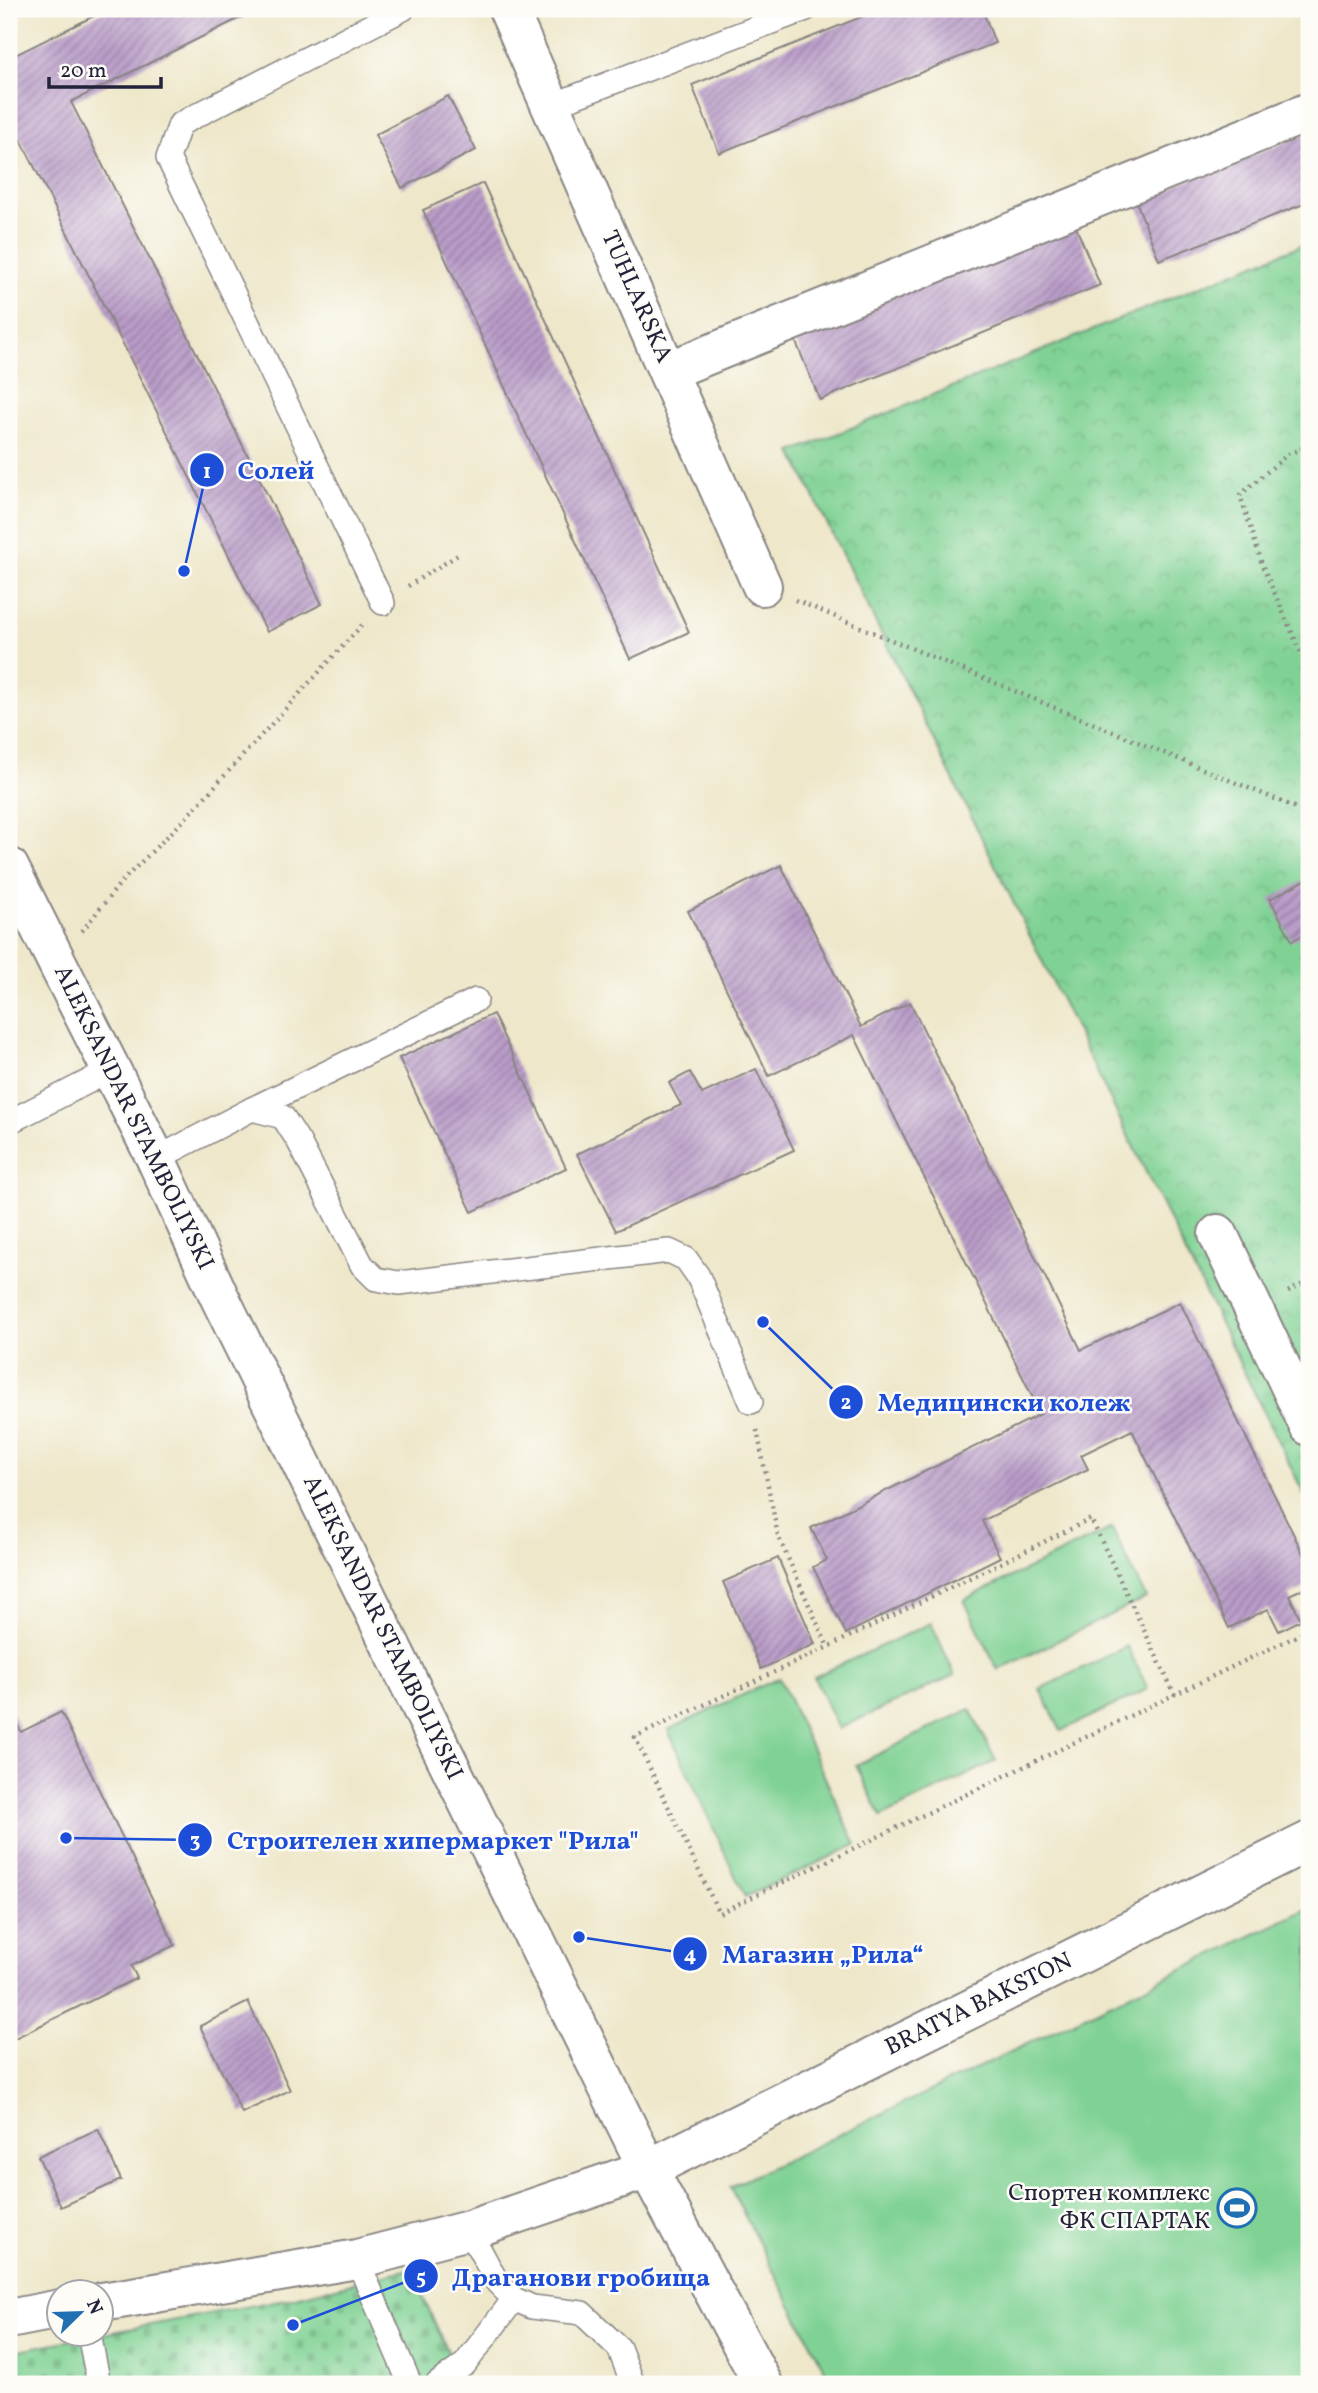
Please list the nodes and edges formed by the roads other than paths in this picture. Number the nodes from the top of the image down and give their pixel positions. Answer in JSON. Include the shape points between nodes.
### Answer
{"nodes":[{"id":1,"x":402,"y":9,"type":"edge"},
{"id":2,"x":508,"y":9,"type":"edge"},
{"id":3,"x":806,"y":9,"type":"edge"},
{"id":4,"x":551,"y":106,"type":"junction"},
{"id":5,"x":1309,"y":112,"type":"edge"},
{"id":6,"x":668,"y":371,"type":"junction"},
{"id":7,"x":762,"y":586,"type":"road end"},
{"id":8,"x":383,"y":603,"type":"road end"},
{"id":9,"x":9,"y":867,"type":"edge"},
{"id":10,"x":476,"y":1000,"type":"dead end"},
{"id":11,"x":111,"y":1070,"type":"junction"},
{"id":12,"x":252,"y":1109,"type":"junction"},
{"id":13,"x":9,"y":1122,"type":"edge"},
{"id":14,"x":156,"y":1159,"type":"junction"},
{"id":15,"x":1218,"y":1234,"type":"dead end"},
{"id":16,"x":751,"y":1402,"type":"road end"},
{"id":17,"x":1309,"y":1426,"type":"edge"},
{"id":18,"x":1309,"y":1841,"type":"edge"},
{"id":19,"x":648,"y":2169,"type":"junction"},
{"id":20,"x":469,"y":2230,"type":"junction"},
{"id":21,"x":358,"y":2259,"type":"junction"},
{"id":22,"x":513,"y":2299,"type":"junction"},
{"id":23,"x":116,"y":2300,"type":"edge"},
{"id":24,"x":46,"y":2312,"type":"edge"},
{"id":25,"x":9,"y":2319,"type":"edge"},
{"id":26,"x":92,"y":2348,"type":"edge"},
{"id":27,"x":99,"y":2384,"type":"edge"},
{"id":28,"x":411,"y":2384,"type":"edge"},
{"id":29,"x":437,"y":2384,"type":"edge"},
{"id":30,"x":633,"y":2384,"type":"edge"},
{"id":31,"x":764,"y":2384,"type":"edge"}],
"edges":[{"from":1,"to":8,"type":"lane","via":[[180,124],[168,158]]},
{"from":2,"to":4,"type":"street","name":"TUHLARSKA"},
{"from":3,"to":4,"type":"lane"},
{"from":4,"to":6,"type":"street","name":"TUHLARSKA"},
{"from":5,"to":6,"type":"street"},
{"from":6,"to":7,"type":"street","name":"TUHLARSKA"},
{"from":9,"to":11,"type":"street","name":"ALEKSANDAR STAMBOLIYSKI"},
{"from":10,"to":12,"type":"lane"},
{"from":11,"to":13,"type":"lane"},
{"from":11,"to":14,"type":"street","name":"ALEKSANDAR STAMBOLIYSKI"},
{"from":12,"to":14,"type":"lane"},
{"from":12,"to":16,"type":"lane","via":[[283,1118],[362,1265],[376,1279],[399,1283],[669,1251],[686,1259],[698,1276]]},
{"from":14,"to":19,"type":"street","name":"ALEKSANDAR STAMBOLIYSKI"},
{"from":15,"to":17,"type":"street"},
{"from":18,"to":19,"type":"street","name":"BRATYA BAKSTON"},
{"from":19,"to":20,"type":"street","name":"BRATYA BAKSTON"},
{"from":19,"to":31,"type":"street","name":"ALEKSANDAR STAMBOLIYSKI"},
{"from":20,"to":21,"type":"street","name":"BRATYA BAKSTON"},
{"from":20,"to":22,"type":"lane","via":[[497,2283]]},
{"from":21,"to":23,"type":"street","name":"BRATYA BAKSTON"},
{"from":21,"to":28,"type":"lane"},
{"from":22,"to":29,"type":"lane","via":[[465,2364]]},
{"from":22,"to":30,"type":"lane","via":[[532,2307],[582,2313],[619,2348]]},
{"from":24,"to":25,"type":"street"},
{"from":26,"to":27,"type":"lane"}]}
